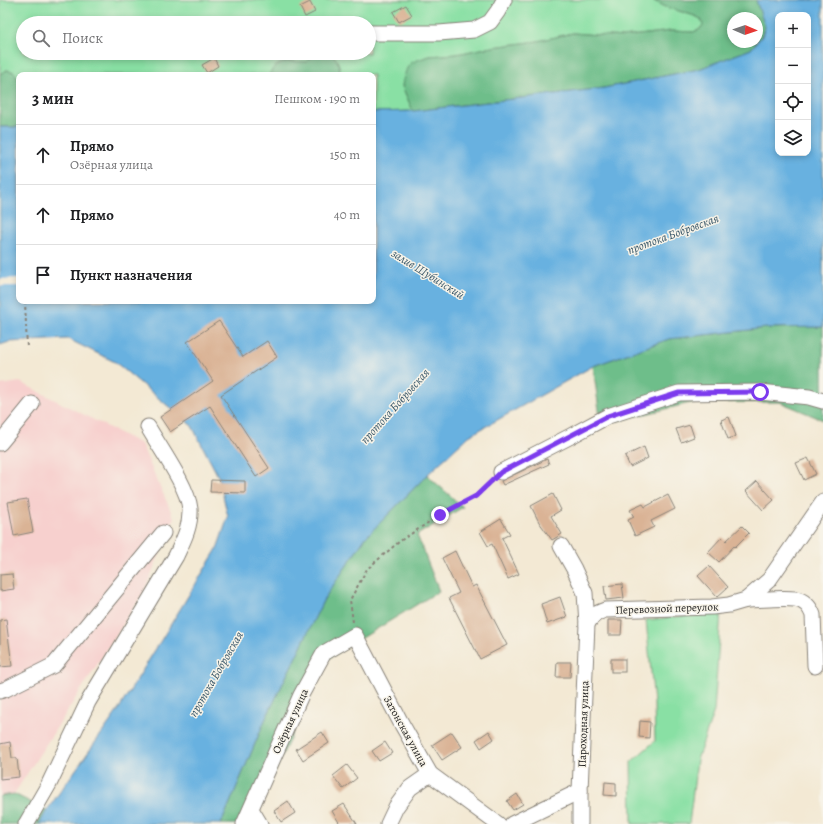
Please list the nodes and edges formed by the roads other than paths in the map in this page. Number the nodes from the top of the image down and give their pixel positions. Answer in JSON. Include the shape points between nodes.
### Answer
{"nodes":[{"id":1,"x":504,"y":0,"type":"edge"},
{"id":2,"x":376,"y":32,"type":"edge"},
{"id":3,"x":823,"y":401,"type":"edge"},
{"id":4,"x":32,"y":404,"type":"dead end"},
{"id":5,"x":148,"y":427,"type":"dead end"},
{"id":6,"x":0,"y":443,"type":"edge"},
{"id":7,"x":501,"y":472,"type":"road end"},
{"id":8,"x":823,"y":502,"type":"edge"},
{"id":9,"x":163,"y":532,"type":"dead end"},
{"id":10,"x":561,"y":546,"type":"dead end"},
{"id":11,"x":746,"y":600,"type":"junction"},
{"id":12,"x":587,"y":624,"type":"junction"},
{"id":13,"x":355,"y":635,"type":"joint"},
{"id":14,"x":815,"y":666,"type":"dead end"},
{"id":15,"x":0,"y":691,"type":"edge"},
{"id":16,"x":430,"y":774,"type":"junction"},
{"id":17,"x":580,"y":792,"type":"junction"},
{"id":18,"x":250,"y":809,"type":"junction"},
{"id":19,"x":26,"y":824,"type":"edge"},
{"id":20,"x":244,"y":824,"type":"edge"},
{"id":21,"x":260,"y":824,"type":"edge"},
{"id":22,"x":388,"y":824,"type":"edge"},
{"id":23,"x":498,"y":824,"type":"edge"},
{"id":24,"x":512,"y":824,"type":"edge"},
{"id":25,"x":580,"y":824,"type":"edge"}],
"edges":[{"from":1,"to":2,"type":"street","via":[[490,22],[474,30],[439,33]]},
{"from":3,"to":7,"type":"street","via":[[760,392],[679,393],[608,416]]},
{"from":4,"to":6,"type":"street"},
{"from":5,"to":19,"type":"street","via":[[183,487],[190,509],[187,532],[176,556],[88,702],[49,784]]},
{"from":8,"to":11,"type":"street","name":"Перевозной переулок","via":[[769,580]]},
{"from":9,"to":15,"type":"street","via":[[54,665]]},
{"from":10,"to":12,"type":"street","name":"Пароходная улица","via":[[585,593]]},
{"from":11,"to":12,"type":"street","name":"Перевозной переулок","via":[[712,607],[605,610],[592,616]]},
{"from":11,"to":14,"type":"street","via":[[796,599],[805,603],[813,615]]},
{"from":12,"to":17,"type":"street","name":"Пароходная улица"},
{"from":13,"to":16,"type":"street","name":"Затонская улица"},
{"from":13,"to":18,"type":"street","name":"Озёрная улица","via":[[324,653],[301,695]]},
{"from":16,"to":22,"type":"street","via":[[410,788],[396,807]]},
{"from":16,"to":23,"type":"street","name":"Затонская улица"},
{"from":17,"to":24,"type":"street"},
{"from":17,"to":25,"type":"street","name":"Пароходная улица"},
{"from":18,"to":20,"type":"street","name":"Озёрная улица"},
{"from":18,"to":21,"type":"street"}]}
